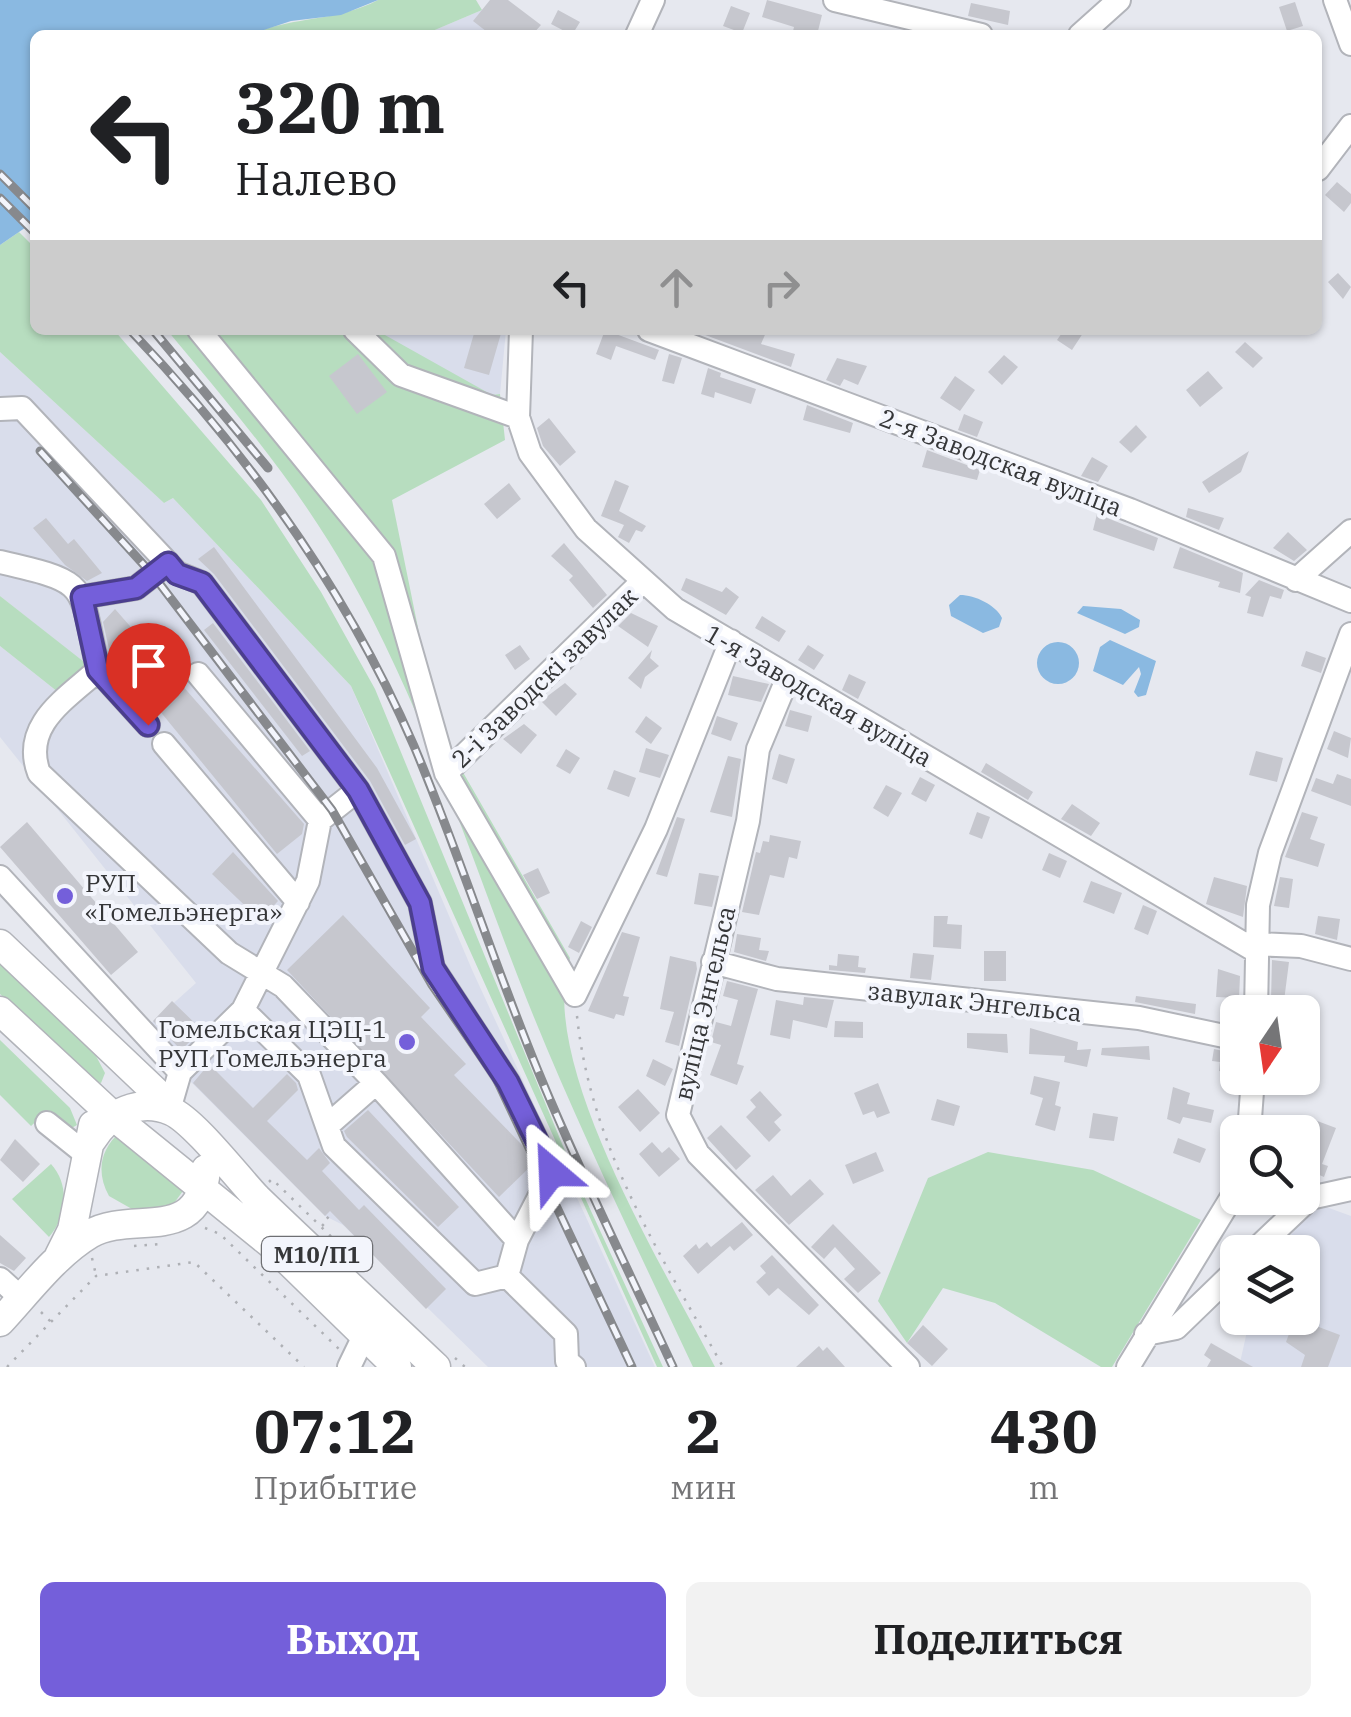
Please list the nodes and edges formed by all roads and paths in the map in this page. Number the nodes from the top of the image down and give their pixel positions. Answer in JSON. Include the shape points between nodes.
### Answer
{"nodes":[{"id":1,"x":653,"y":0,"type":"edge"},
{"id":2,"x":835,"y":0,"type":"edge"},
{"id":3,"x":1119,"y":0,"type":"edge"},
{"id":4,"x":1335,"y":0,"type":"edge"},
{"id":5,"x":638,"y":30,"type":"edge"},
{"id":6,"x":961,"y":30,"type":"edge"},
{"id":7,"x":1086,"y":30,"type":"edge"},
{"id":8,"x":1351,"y":44,"type":"edge"},
{"id":9,"x":1351,"y":126,"type":"edge"},
{"id":10,"x":1322,"y":164,"type":"edge"},
{"id":11,"x":203,"y":335,"type":"edge"},
{"id":12,"x":360,"y":335,"type":"edge"},
{"id":13,"x":521,"y":335,"type":"edge"},
{"id":14,"x":662,"y":335,"type":"edge"},
{"id":15,"x":0,"y":409,"type":"edge"},
{"id":16,"x":518,"y":417,"type":"junction"},
{"id":17,"x":1351,"y":531,"type":"edge"},
{"id":18,"x":0,"y":562,"type":"edge"},
{"id":19,"x":168,"y":563,"type":"junction"},
{"id":20,"x":1296,"y":580,"type":"junction"},
{"id":21,"x":642,"y":581,"type":"junction"},
{"id":22,"x":82,"y":597,"type":"junction"},
{"id":23,"x":1351,"y":602,"type":"edge"},
{"id":24,"x":1351,"y":634,"type":"edge"},
{"id":25,"x":731,"y":641,"type":"junction"},
{"id":26,"x":98,"y":670,"type":"junction"},
{"id":27,"x":198,"y":674,"type":"dead end"},
{"id":28,"x":788,"y":677,"type":"junction"},
{"id":29,"x":148,"y":725,"type":"dead end"},
{"id":30,"x":164,"y":744,"type":"dead end"},
{"id":31,"x":446,"y":773,"type":"junction"},
{"id":32,"x":358,"y":790,"type":"junction"},
{"id":33,"x":320,"y":820,"type":"junction"},
{"id":34,"x":0,"y":877,"type":"edge"},
{"id":35,"x":298,"y":902,"type":"junction"},
{"id":36,"x":0,"y":944,"type":"edge"},
{"id":37,"x":1256,"y":948,"type":"junction"},
{"id":38,"x":1351,"y":958,"type":"edge"},
{"id":39,"x":714,"y":962,"type":"junction"},
{"id":40,"x":262,"y":973,"type":"junction"},
{"id":41,"x":574,"y":995,"type":"junction"},
{"id":42,"x":1256,"y":995,"type":"edge"},
{"id":43,"x":243,"y":1010,"type":"junction"},
{"id":44,"x":0,"y":1011,"type":"edge"},
{"id":45,"x":1220,"y":1036,"type":"edge"},
{"id":46,"x":180,"y":1072,"type":"junction"},
{"id":47,"x":75,"y":1082,"type":"junction"},
{"id":48,"x":376,"y":1083,"type":"junction"},
{"id":49,"x":169,"y":1110,"type":"junction"},
{"id":50,"x":113,"y":1116,"type":"junction"},
{"id":51,"x":47,"y":1123,"type":"dead end"},
{"id":52,"x":327,"y":1126,"type":"junction"},
{"id":53,"x":200,"y":1138,"type":"junction"},
{"id":54,"x":88,"y":1154,"type":"junction"},
{"id":55,"x":203,"y":1186,"type":"junction"},
{"id":56,"x":1351,"y":1189,"type":"edge"},
{"id":57,"x":326,"y":1215,"type":"dead end"},
{"id":58,"x":1220,"y":1215,"type":"edge"},
{"id":59,"x":322,"y":1227,"type":"dead end"},
{"id":60,"x":194,"y":1232,"type":"dead end"},
{"id":61,"x":1271,"y":1235,"type":"edge"},
{"id":62,"x":145,"y":1238,"type":"junction"},
{"id":63,"x":518,"y":1240,"type":"junction"},
{"id":64,"x":272,"y":1244,"type":"junction"},
{"id":65,"x":76,"y":1252,"type":"junction"},
{"id":66,"x":96,"y":1276,"type":"junction"},
{"id":67,"x":507,"y":1276,"type":"junction"},
{"id":68,"x":0,"y":1278,"type":"edge"},
{"id":69,"x":1220,"y":1285,"type":"edge"},
{"id":70,"x":33,"y":1307,"type":"junction"},
{"id":71,"x":0,"y":1322,"type":"edge"},
{"id":72,"x":51,"y":1322,"type":"junction"},
{"id":73,"x":1146,"y":1334,"type":"junction"},
{"id":74,"x":364,"y":1336,"type":"junction"},
{"id":75,"x":350,"y":1364,"type":"edge"},
{"id":76,"x":7,"y":1367,"type":"edge"},
{"id":77,"x":304,"y":1367,"type":"edge"},
{"id":78,"x":397,"y":1367,"type":"edge"},
{"id":79,"x":436,"y":1367,"type":"edge"},
{"id":80,"x":574,"y":1367,"type":"edge"},
{"id":81,"x":723,"y":1367,"type":"edge"},
{"id":82,"x":908,"y":1367,"type":"edge"},
{"id":83,"x":1128,"y":1367,"type":"edge"}],
"edges":[{"from":1,"to":5,"type":"street"},
{"from":2,"to":6,"type":"street"},
{"from":3,"to":7,"type":"street"},
{"from":4,"to":8,"type":"street"},
{"from":9,"to":10,"type":"street"},
{"from":11,"to":31,"type":"street","via":[[384,556]]},
{"from":12,"to":16,"type":"street","via":[[401,374]]},
{"from":13,"to":16,"type":"street","name":"1-я Заводская вуліца"},
{"from":14,"to":20,"type":"street","name":"2-я Заводская вуліца","via":[[1130,510]]},
{"from":15,"to":19,"type":"street","via":[[22,408]]},
{"from":16,"to":21,"type":"street","name":"1-я Заводская вуліца","via":[[530,453],[559,495]]},
{"from":17,"to":20,"type":"street"},
{"from":18,"to":22,"type":"street","via":[[65,577]]},
{"from":19,"to":22,"type":"street","via":[[136,588]]},
{"from":19,"to":32,"type":"street","via":[[202,583]]},
{"from":20,"to":23,"type":"street","name":"2-я Заводская вуліца"},
{"from":21,"to":25,"type":"street","name":"1-я Заводская вуліца"},
{"from":21,"to":31,"type":"street","name":"2-і Заводскі завулак"},
{"from":22,"to":26,"type":"street"},
{"from":24,"to":37,"type":"street","via":[[1270,853]]},
{"from":25,"to":28,"type":"street","name":"1-я Заводская вуліца"},
{"from":25,"to":41,"type":"street","via":[[656,829]]},
{"from":26,"to":29,"type":"street"},
{"from":26,"to":40,"type":"street","via":[[34,736],[39,772],[228,953]]},
{"from":27,"to":33,"type":"street"},
{"from":28,"to":37,"type":"street","name":"1-я Заводская вуліца"},
{"from":28,"to":39,"type":"street","name":"вуліца Энгельса","via":[[758,749]]},
{"from":30,"to":35,"type":"street"},
{"from":31,"to":41,"type":"street"},
{"from":32,"to":33,"type":"street"},
{"from":32,"to":63,"type":"street","via":[[420,903],[433,968],[508,1082],[552,1172]]},
{"from":33,"to":35,"type":"street"},
{"from":34,"to":46,"type":"street"},
{"from":35,"to":40,"type":"street"},
{"from":36,"to":49,"type":"main road"},
{"from":37,"to":38,"type":"street","via":[[1301,946]]},
{"from":37,"to":42,"type":"street"},
{"from":39,"to":45,"type":"street","name":"завулак Энгельса","via":[[777,979],[1139,1018]]},
{"from":39,"to":82,"type":"street","name":"вуліца Энгельса","via":[[678,1115],[698,1154]]},
{"from":40,"to":43,"type":"street"},
{"from":40,"to":48,"type":"street","via":[[283,986]]},
{"from":41,"to":81,"type":"path","via":[[591,1098],[636,1217]]},
{"from":43,"to":46,"type":"street"},
{"from":43,"to":52,"type":"street","via":[[309,1076]]},
{"from":44,"to":47,"type":"main road"},
{"from":46,"to":49,"type":"street"},
{"from":47,"to":50,"type":"main road","number":"М10/П1"},
{"from":47,"to":54,"type":"main road","via":[[91,1109]]},
{"from":48,"to":52,"type":"street"},
{"from":48,"to":63,"type":"street"},
{"from":49,"to":50,"type":"main road","via":[[131,1108]]},
{"from":49,"to":53,"type":"main road"},
{"from":50,"to":54,"type":"main road"},
{"from":50,"to":55,"type":"main road","number":"М10/П1"},
{"from":51,"to":54,"type":"street"},
{"from":52,"to":67,"type":"street","via":[[334,1146],[474,1284]]},
{"from":53,"to":55,"type":"main road"},
{"from":53,"to":79,"type":"main road","number":"М10/П1"},
{"from":54,"to":62,"type":"main road","via":[[97,1201]]},
{"from":54,"to":65,"type":"main road","via":[[72,1230]]},
{"from":55,"to":62,"type":"main road","via":[[177,1218]]},
{"from":55,"to":64,"type":"main road","number":"М10/П1"},
{"from":56,"to":61,"type":"street","via":[[1310,1198]]},
{"from":57,"to":59,"type":"path"},
{"from":58,"to":73,"type":"street"},
{"from":60,"to":75,"type":"path","via":[[208,1227],[220,1234]]},
{"from":62,"to":65,"type":"main road","via":[[99,1230]]},
{"from":63,"to":67,"type":"street"},
{"from":64,"to":65,"type":"main road","number":"М10/П1","via":[[232,1222],[211,1220],[156,1237],[111,1237]]},
{"from":64,"to":74,"type":"main road","number":"М10/П1"},
{"from":65,"to":66,"type":"path","via":[[91,1253]]},
{"from":65,"to":70,"type":"main road"},
{"from":66,"to":72,"type":"path"},
{"from":66,"to":77,"type":"path","via":[[194,1262]]},
{"from":67,"to":80,"type":"street","via":[[566,1334],[567,1360]]},
{"from":68,"to":70,"type":"street"},
{"from":69,"to":73,"type":"street","via":[[1176,1328]]},
{"from":70,"to":71,"type":"main road"},
{"from":70,"to":72,"type":"path"},
{"from":72,"to":76,"type":"path"},
{"from":73,"to":83,"type":"street"},
{"from":74,"to":75,"type":"street"},
{"from":74,"to":78,"type":"main road","number":"М10/П1"}]}
